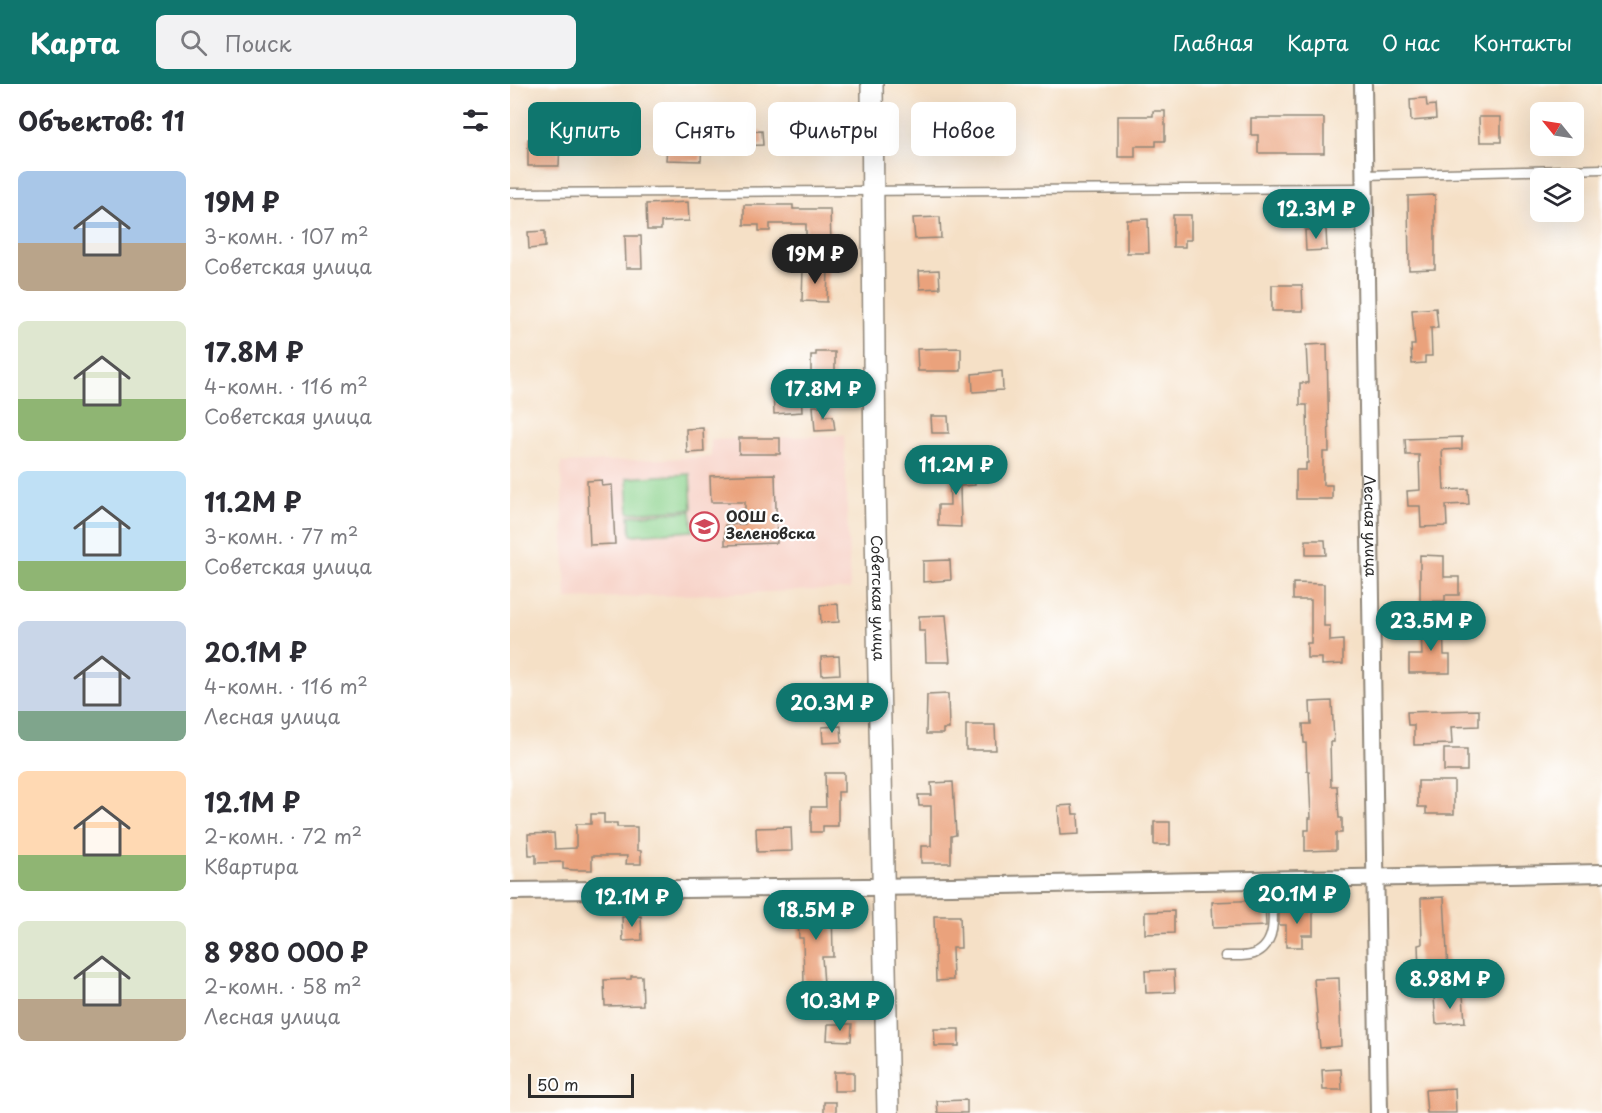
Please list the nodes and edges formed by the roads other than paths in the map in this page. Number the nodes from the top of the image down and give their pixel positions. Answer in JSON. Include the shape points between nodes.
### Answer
{"nodes":[{"id":1,"x":872,"y":84,"type":"edge"},
{"id":2,"x":1363,"y":84,"type":"edge"},
{"id":3,"x":1602,"y":169,"type":"edge"},
{"id":4,"x":1363,"y":182,"type":"junction"},
{"id":5,"x":873,"y":190,"type":"junction"},
{"id":6,"x":510,"y":194,"type":"edge"},
{"id":7,"x":1602,"y":873,"type":"edge"},
{"id":8,"x":1374,"y":877,"type":"junction"},
{"id":9,"x":1270,"y":879,"type":"junction"},
{"id":10,"x":885,"y":887,"type":"junction"},
{"id":11,"x":510,"y":891,"type":"edge"},
{"id":12,"x":1225,"y":956,"type":"dead end"},
{"id":13,"x":888,"y":1113,"type":"edge"},
{"id":14,"x":1378,"y":1113,"type":"edge"}],
"edges":[{"from":1,"to":5,"type":"street","name":"Советская улица"},
{"from":2,"to":4,"type":"street","name":"Лесная улица"},
{"from":3,"to":4,"type":"lane"},
{"from":4,"to":5,"type":"lane"},
{"from":4,"to":8,"type":"street","name":"Лесная улица"},
{"from":5,"to":6,"type":"lane"},
{"from":5,"to":10,"type":"street","name":"Советская улица","via":[[875,481]]},
{"from":7,"to":8,"type":"street"},
{"from":8,"to":9,"type":"street"},
{"from":8,"to":14,"type":"street","name":"Лесная улица"},
{"from":9,"to":10,"type":"street"},
{"from":9,"to":12,"type":"lane","via":[[1270,941],[1252,955]]},
{"from":10,"to":11,"type":"street"},
{"from":10,"to":13,"type":"street","name":"Советская улица"}]}
